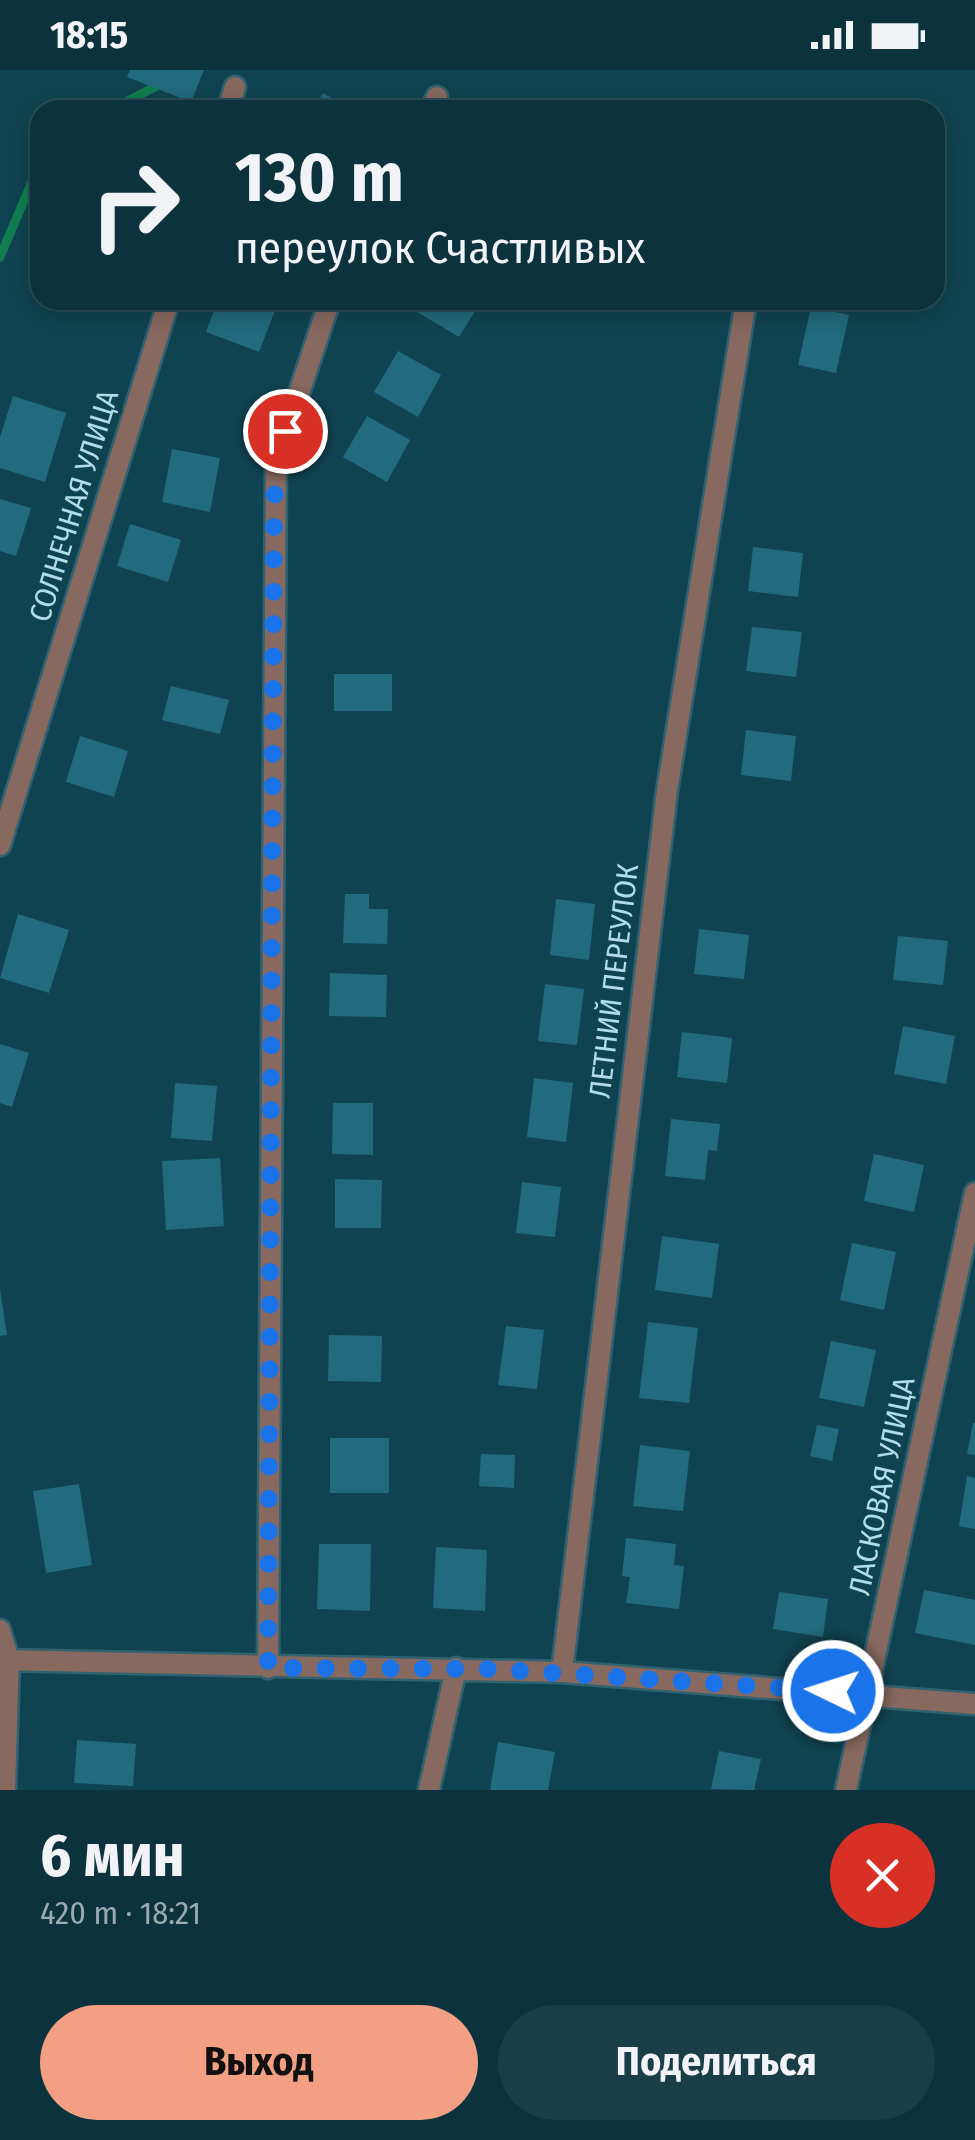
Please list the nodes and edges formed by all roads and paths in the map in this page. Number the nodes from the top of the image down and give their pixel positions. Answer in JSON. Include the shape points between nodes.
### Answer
{"nodes":[{"id":1,"x":235,"y":87,"type":"dead end"},
{"id":2,"x":231,"y":100,"type":"edge"},
{"id":3,"x":166,"y":310,"type":"edge"},
{"id":4,"x":327,"y":310,"type":"edge"},
{"id":5,"x":744,"y":310,"type":"edge"},
{"id":6,"x":0,"y":845,"type":"edge"},
{"id":7,"x":975,"y":1193,"type":"edge"},
{"id":8,"x":0,"y":1630,"type":"edge"},
{"id":9,"x":4,"y":1660,"type":"edge"},
{"id":10,"x":268,"y":1668,"type":"junction"},
{"id":11,"x":456,"y":1668,"type":"junction"},
{"id":12,"x":562,"y":1672,"type":"junction"},
{"id":13,"x":869,"y":1694,"type":"junction"},
{"id":14,"x":975,"y":1704,"type":"edge"},
{"id":15,"x":5,"y":1790,"type":"edge"},
{"id":16,"x":429,"y":1790,"type":"edge"},
{"id":17,"x":846,"y":1790,"type":"edge"}],
"edges":[{"from":1,"to":2,"type":"street"},
{"from":3,"to":6,"type":"street","name":"СОЛНЕЧНАЯ УЛИЦА"},
{"from":4,"to":10,"type":"street","via":[[276,462]]},
{"from":5,"to":12,"type":"street","name":"ЛЕТНИЙ ПЕРЕУЛОК","via":[[668,790]]},
{"from":7,"to":13,"type":"street","name":"ЛАСКОВАЯ УЛИЦА"},
{"from":8,"to":9,"type":"street"},
{"from":9,"to":10,"type":"street"},
{"from":9,"to":15,"type":"street"},
{"from":10,"to":11,"type":"street"},
{"from":11,"to":12,"type":"street"},
{"from":11,"to":16,"type":"street"},
{"from":12,"to":13,"type":"street"},
{"from":13,"to":14,"type":"street"},
{"from":13,"to":17,"type":"street","name":"ЛАСКОВАЯ УЛИЦА"}]}
